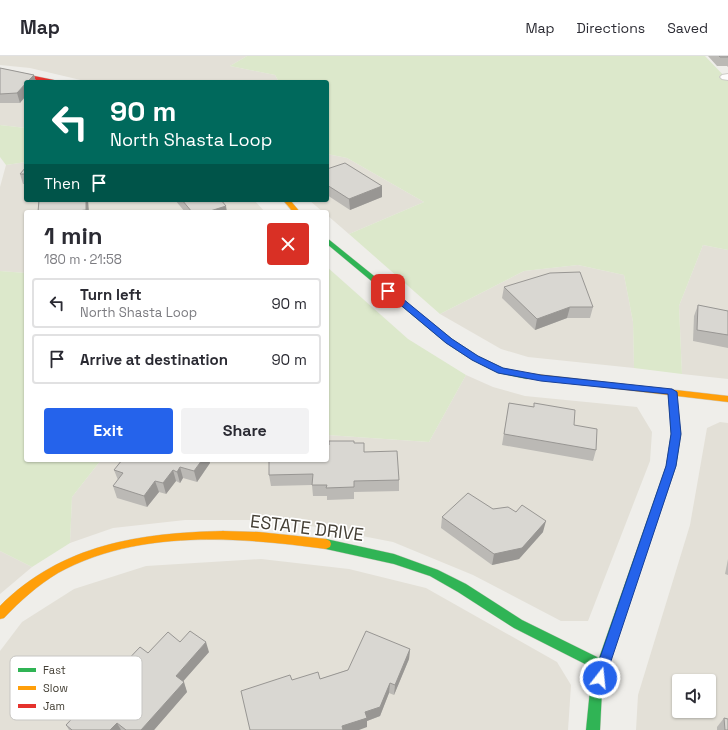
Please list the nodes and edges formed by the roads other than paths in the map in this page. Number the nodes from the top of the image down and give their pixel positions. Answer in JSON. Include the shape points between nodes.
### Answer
{"nodes":[{"id":1,"x":0,"y":71,"type":"edge"},
{"id":2,"x":44,"y":80,"type":"edge"},
{"id":3,"x":288,"y":202,"type":"edge"},
{"id":4,"x":295,"y":210,"type":"edge"},
{"id":5,"x":329,"y":242,"type":"edge"},
{"id":6,"x":672,"y":392,"type":"junction"},
{"id":7,"x":728,"y":399,"type":"edge"},
{"id":8,"x":0,"y":614,"type":"edge"},
{"id":9,"x":602,"y":666,"type":"junction"},
{"id":10,"x":593,"y":730,"type":"edge"}],
"edges":[{"from":1,"to":2,"type":"street"},
{"from":3,"to":4,"type":"street"},
{"from":5,"to":6,"type":"street","via":[[449,341],[501,371],[541,378]]},
{"from":6,"to":7,"type":"street"},
{"from":6,"to":9,"type":"street","via":[[676,434],[671,466]]},
{"from":8,"to":9,"type":"street","name":"ESTATE DRIVE","via":[[56,569],[83,557],[164,539],[259,536],[332,544],[371,552],[434,573],[506,617]]},
{"from":9,"to":10,"type":"street"}]}
